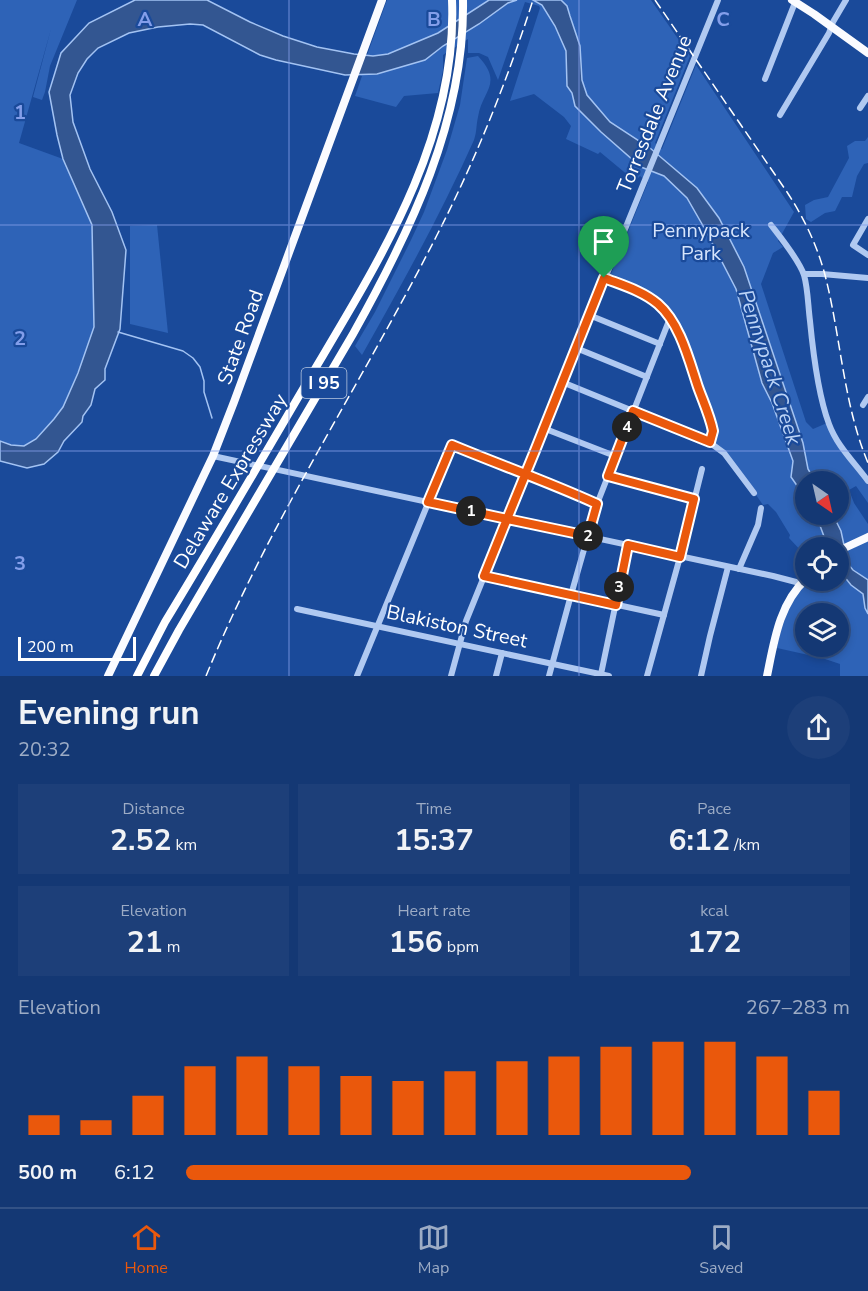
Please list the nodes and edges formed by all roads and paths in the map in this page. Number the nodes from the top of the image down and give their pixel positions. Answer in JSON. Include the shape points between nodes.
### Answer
{"nodes":[{"id":1,"x":382,"y":0,"type":"edge"},
{"id":2,"x":463,"y":0,"type":"edge"},
{"id":3,"x":717,"y":0,"type":"edge"},
{"id":4,"x":846,"y":0,"type":"edge"},
{"id":5,"x":452,"y":1,"type":"edge"},
{"id":6,"x":794,"y":1,"type":"edge"},
{"id":7,"x":831,"y":27,"type":"junction"},
{"id":8,"x":868,"y":53,"type":"edge"},
{"id":9,"x":765,"y":79,"type":"dead end"},
{"id":10,"x":868,"y":96,"type":"edge"},
{"id":11,"x":860,"y":108,"type":"dead end"},
{"id":12,"x":780,"y":115,"type":"dead end"},
{"id":13,"x":868,"y":219,"type":"edge"},
{"id":14,"x":771,"y":225,"type":"dead end"},
{"id":15,"x":868,"y":255,"type":"edge"},
{"id":16,"x":804,"y":274,"type":"junction"},
{"id":17,"x":604,"y":278,"type":"junction"},
{"id":18,"x":868,"y":278,"type":"edge"},
{"id":19,"x":589,"y":315,"type":"junction"},
{"id":20,"x":670,"y":318,"type":"junction"},
{"id":21,"x":660,"y":344,"type":"junction"},
{"id":22,"x":576,"y":348,"type":"junction"},
{"id":23,"x":647,"y":377,"type":"junction"},
{"id":24,"x":562,"y":382,"type":"junction"},
{"id":25,"x":868,"y":397,"type":"edge"},
{"id":26,"x":864,"y":405,"type":"dead end"},
{"id":27,"x":633,"y":411,"type":"junction"},
{"id":28,"x":543,"y":428,"type":"junction"},
{"id":29,"x":710,"y":442,"type":"junction"},
{"id":30,"x":213,"y":456,"type":"junction"},
{"id":31,"x":615,"y":456,"type":"junction"},
{"id":32,"x":702,"y":469,"type":"dead end"},
{"id":33,"x":525,"y":474,"type":"junction"},
{"id":34,"x":608,"y":476,"type":"junction"},
{"id":35,"x":868,"y":481,"type":"edge"},
{"id":36,"x":754,"y":493,"type":"dead end"},
{"id":37,"x":694,"y":499,"type":"junction"},
{"id":38,"x":428,"y":502,"type":"junction"},
{"id":39,"x":597,"y":504,"type":"junction"},
{"id":40,"x":761,"y":508,"type":"dead end"},
{"id":41,"x":507,"y":519,"type":"junction"},
{"id":42,"x":588,"y":536,"type":"junction"},
{"id":43,"x":868,"y":537,"type":"edge"},
{"id":44,"x":628,"y":545,"type":"junction"},
{"id":45,"x":849,"y":546,"type":"edge"},
{"id":46,"x":680,"y":557,"type":"junction"},
{"id":47,"x":728,"y":567,"type":"junction"},
{"id":48,"x":739,"y":569,"type":"junction"},
{"id":49,"x":484,"y":576,"type":"junction"},
{"id":50,"x":795,"y":582,"type":"edge"},
{"id":51,"x":797,"y":591,"type":"edge"},
{"id":52,"x":571,"y":595,"type":"junction"},
{"id":53,"x":616,"y":605,"type":"junction"},
{"id":54,"x":297,"y":609,"type":"dead end"},
{"id":55,"x":664,"y":615,"type":"junction"},
{"id":56,"x":378,"y":626,"type":"junction"},
{"id":57,"x":459,"y":644,"type":"junction"},
{"id":58,"x":502,"y":653,"type":"junction"},
{"id":59,"x":553,"y":664,"type":"junction"},
{"id":60,"x":601,"y":674,"type":"junction"},
{"id":61,"x":108,"y":676,"type":"edge"},
{"id":62,"x":137,"y":676,"type":"edge"},
{"id":63,"x":154,"y":676,"type":"edge"},
{"id":64,"x":357,"y":676,"type":"edge"},
{"id":65,"x":451,"y":676,"type":"edge"},
{"id":66,"x":496,"y":676,"type":"edge"},
{"id":67,"x":549,"y":676,"type":"edge"},
{"id":68,"x":609,"y":676,"type":"edge"},
{"id":69,"x":647,"y":676,"type":"edge"},
{"id":70,"x":701,"y":676,"type":"edge"},
{"id":71,"x":767,"y":676,"type":"edge"}],
"edges":[{"from":1,"to":30,"type":"main road","name":"State Road"},
{"from":2,"to":63,"type":"highway","name":"Delaware Expressway","number":"I 95","via":[[458,74],[449,117],[406,231],[380,286]]},
{"from":3,"to":17,"type":"street","name":"Torresdale Avenue"},
{"from":4,"to":7,"type":"street"},
{"from":5,"to":62,"type":"highway","name":"Delaware Expressway","number":"I 95","via":[[446,81],[424,159],[405,204],[381,253]]},
{"from":6,"to":7,"type":"main road"},
{"from":6,"to":9,"type":"street"},
{"from":7,"to":8,"type":"main road"},
{"from":7,"to":12,"type":"street"},
{"from":10,"to":11,"type":"street"},
{"from":13,"to":15,"type":"street","via":[[853,244]]},
{"from":14,"to":16,"type":"street"},
{"from":16,"to":18,"type":"street"},
{"from":16,"to":35,"type":"street","via":[[812,344],[828,423]]},
{"from":17,"to":19,"type":"street","name":"Torresdale Avenue"},
{"from":17,"to":20,"type":"street","via":[[649,297]]},
{"from":19,"to":21,"type":"street"},
{"from":19,"to":22,"type":"street","name":"Torresdale Avenue"},
{"from":20,"to":21,"type":"street"},
{"from":20,"to":29,"type":"street","via":[[713,428]]},
{"from":21,"to":23,"type":"street"},
{"from":22,"to":23,"type":"street"},
{"from":22,"to":24,"type":"street","name":"Torresdale Avenue"},
{"from":23,"to":27,"type":"street"},
{"from":24,"to":27,"type":"street"},
{"from":24,"to":28,"type":"street","name":"Torresdale Avenue"},
{"from":25,"to":26,"type":"street"},
{"from":27,"to":29,"type":"street"},
{"from":27,"to":31,"type":"street"},
{"from":28,"to":31,"type":"street"},
{"from":28,"to":33,"type":"street","name":"Torresdale Avenue"},
{"from":29,"to":36,"type":"street","via":[[722,450]]},
{"from":30,"to":38,"type":"street"},
{"from":30,"to":61,"type":"main road","name":"State Road"},
{"from":31,"to":34,"type":"street"},
{"from":32,"to":37,"type":"street"},
{"from":33,"to":38,"type":"street","via":[[453,445]]},
{"from":33,"to":39,"type":"street"},
{"from":33,"to":41,"type":"street","name":"Torresdale Avenue"},
{"from":34,"to":37,"type":"street"},
{"from":34,"to":39,"type":"street"},
{"from":37,"to":46,"type":"street"},
{"from":38,"to":41,"type":"street"},
{"from":38,"to":56,"type":"street"},
{"from":39,"to":42,"type":"street"},
{"from":40,"to":48,"type":"street"},
{"from":41,"to":42,"type":"street"},
{"from":41,"to":49,"type":"street","name":"Torresdale Avenue"},
{"from":42,"to":44,"type":"street"},
{"from":42,"to":52,"type":"street"},
{"from":43,"to":45,"type":"main road"},
{"from":44,"to":46,"type":"street"},
{"from":44,"to":53,"type":"street"},
{"from":46,"to":47,"type":"street"},
{"from":46,"to":55,"type":"street"},
{"from":47,"to":48,"type":"street"},
{"from":47,"to":70,"type":"street"},
{"from":48,"to":50,"type":"street"},
{"from":49,"to":52,"type":"street"},
{"from":49,"to":57,"type":"street","name":"Torresdale Avenue"},
{"from":51,"to":71,"type":"main road","via":[[783,612]]},
{"from":52,"to":53,"type":"street"},
{"from":52,"to":59,"type":"street"},
{"from":53,"to":55,"type":"street"},
{"from":53,"to":60,"type":"street"},
{"from":54,"to":56,"type":"street","name":"Blakiston Street"},
{"from":55,"to":69,"type":"street"},
{"from":56,"to":57,"type":"street","name":"Blakiston Street"},
{"from":56,"to":64,"type":"street"},
{"from":57,"to":58,"type":"street","name":"Blakiston Street"},
{"from":57,"to":65,"type":"street","name":"Torresdale Avenue"},
{"from":58,"to":59,"type":"street","name":"Blakiston Street"},
{"from":58,"to":66,"type":"street"},
{"from":59,"to":60,"type":"street","name":"Blakiston Street"},
{"from":59,"to":67,"type":"street"},
{"from":60,"to":68,"type":"street","name":"Blakiston Street"}]}
